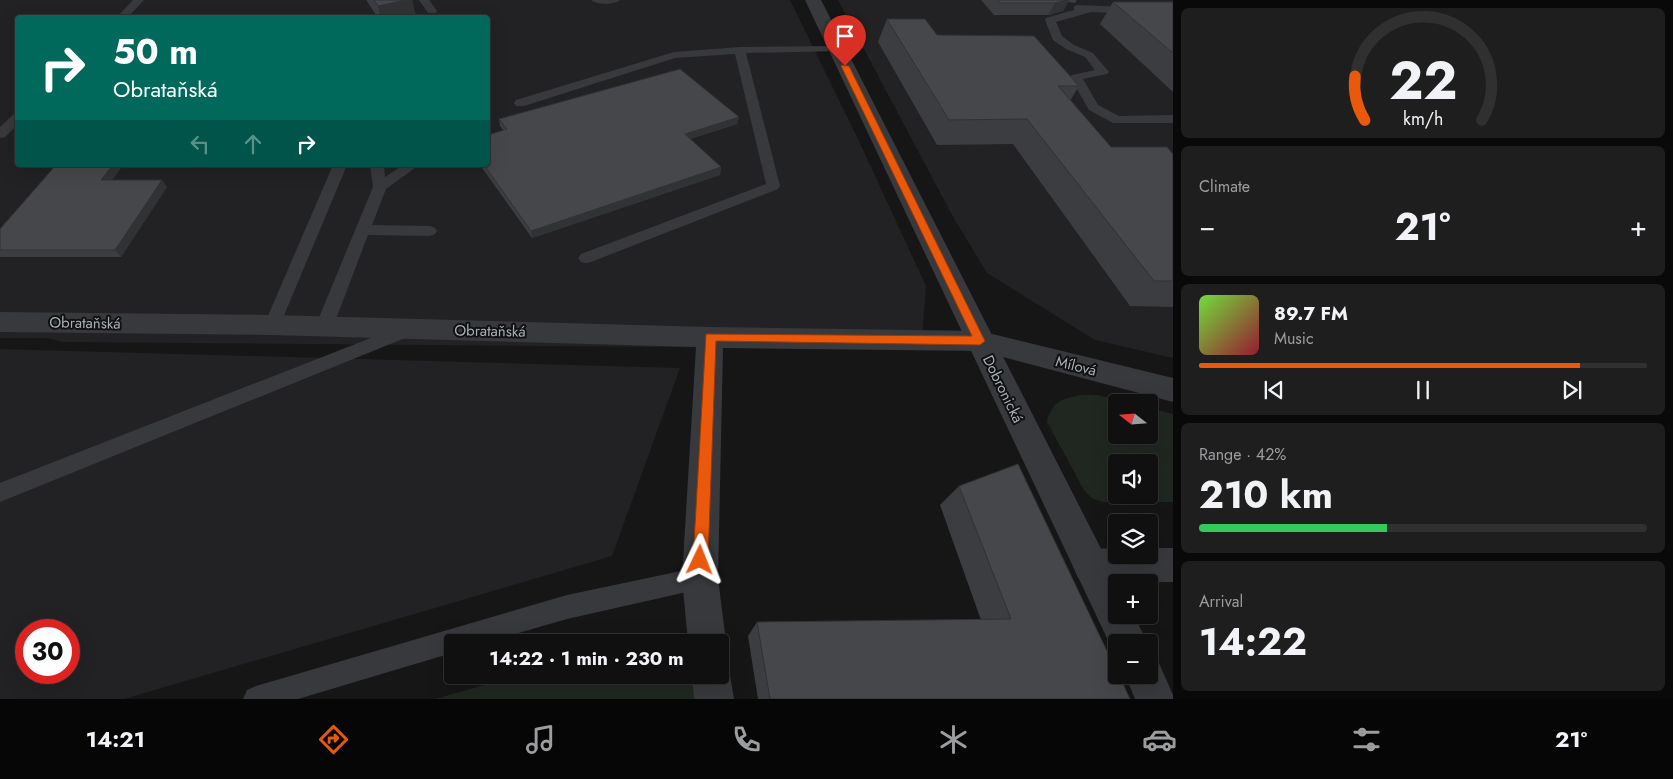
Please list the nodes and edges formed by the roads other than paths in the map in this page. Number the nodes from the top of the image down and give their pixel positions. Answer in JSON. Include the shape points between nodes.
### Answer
{"nodes":[{"id":1,"x":140,"y":0,"type":"edge"},
{"id":2,"x":424,"y":0,"type":"edge"},
{"id":3,"x":596,"y":0,"type":"edge"},
{"id":4,"x":615,"y":0,"type":"edge"},
{"id":5,"x":812,"y":0,"type":"edge"},
{"id":6,"x":1064,"y":6,"type":"edge"},
{"id":7,"x":1089,"y":9,"type":"junction"},
{"id":8,"x":432,"y":11,"type":"dead end"},
{"id":9,"x":1173,"y":12,"type":"edge"},
{"id":10,"x":124,"y":15,"type":"edge"},
{"id":11,"x":837,"y":49,"type":"junction"},
{"id":12,"x":740,"y":50,"type":"junction"},
{"id":13,"x":520,"y":103,"type":"dead end"},
{"id":14,"x":1173,"y":119,"type":"edge"},
{"id":15,"x":15,"y":121,"type":"edge"},
{"id":16,"x":0,"y":134,"type":"edge"},
{"id":17,"x":339,"y":167,"type":"edge"},
{"id":18,"x":377,"y":167,"type":"edge"},
{"id":19,"x":409,"y":167,"type":"edge"},
{"id":20,"x":380,"y":187,"type":"junction"},
{"id":21,"x":363,"y":230,"type":"junction"},
{"id":22,"x":430,"y":231,"type":"dead end"},
{"id":23,"x":586,"y":258,"type":"dead end"},
{"id":24,"x":0,"y":322,"type":"edge"},
{"id":25,"x":272,"y":326,"type":"junction"},
{"id":26,"x":324,"y":327,"type":"junction"},
{"id":27,"x":409,"y":329,"type":"junction"},
{"id":28,"x":710,"y":337,"type":"junction"},
{"id":29,"x":980,"y":341,"type":"junction"},
{"id":30,"x":1173,"y":390,"type":"edge"},
{"id":31,"x":0,"y":493,"type":"edge"},
{"id":32,"x":1173,"y":565,"type":"edge"},
{"id":33,"x":1090,"y":566,"type":"junction"},
{"id":34,"x":700,"y":578,"type":"junction"},
{"id":35,"x":706,"y":634,"type":"edge"},
{"id":36,"x":1124,"y":634,"type":"edge"},
{"id":37,"x":712,"y":684,"type":"edge"},
{"id":38,"x":1148,"y":684,"type":"edge"},
{"id":39,"x":256,"y":699,"type":"edge"},
{"id":40,"x":714,"y":699,"type":"edge"},
{"id":41,"x":1155,"y":699,"type":"edge"}],
"edges":[{"from":1,"to":10,"type":"lane"},
{"from":2,"to":8,"type":"lane"},
{"from":3,"to":4,"type":"lane"},
{"from":5,"to":11,"type":"street","name":"Dobronická"},
{"from":6,"to":7,"type":"lane"},
{"from":7,"to":9,"type":"lane"},
{"from":7,"to":14,"type":"lane","via":[[1050,20],[1057,38],[1089,55],[1103,72],[1076,77],[1093,107],[1117,120]]},
{"from":11,"to":12,"type":"lane"},
{"from":11,"to":29,"type":"street","name":"Dobronická"},
{"from":12,"to":13,"type":"lane","via":[[674,55]]},
{"from":12,"to":23,"type":"lane","via":[[773,186]]},
{"from":15,"to":16,"type":"lane"},
{"from":17,"to":25,"type":"lane"},
{"from":18,"to":20,"type":"lane"},
{"from":19,"to":20,"type":"lane"},
{"from":20,"to":21,"type":"lane"},
{"from":21,"to":22,"type":"lane"},
{"from":21,"to":26,"type":"lane"},
{"from":24,"to":25,"type":"street","name":"Obrataňská"},
{"from":25,"to":26,"type":"street","name":"Obrataňská"},
{"from":26,"to":27,"type":"street","name":"Obrataňská"},
{"from":27,"to":28,"type":"street","name":"Obrataňská"},
{"from":27,"to":31,"type":"lane"},
{"from":28,"to":29,"type":"street","name":"Obrataňská"},
{"from":28,"to":34,"type":"street"},
{"from":29,"to":30,"type":"street","name":"Mílová"},
{"from":29,"to":33,"type":"street","name":"Dobronická"},
{"from":32,"to":33,"type":"street"},
{"from":33,"to":36,"type":"street","name":"Dobronická"},
{"from":34,"to":35,"type":"street"},
{"from":34,"to":39,"type":"lane","via":[[567,608]]},
{"from":37,"to":40,"type":"street"},
{"from":38,"to":41,"type":"street"}]}
